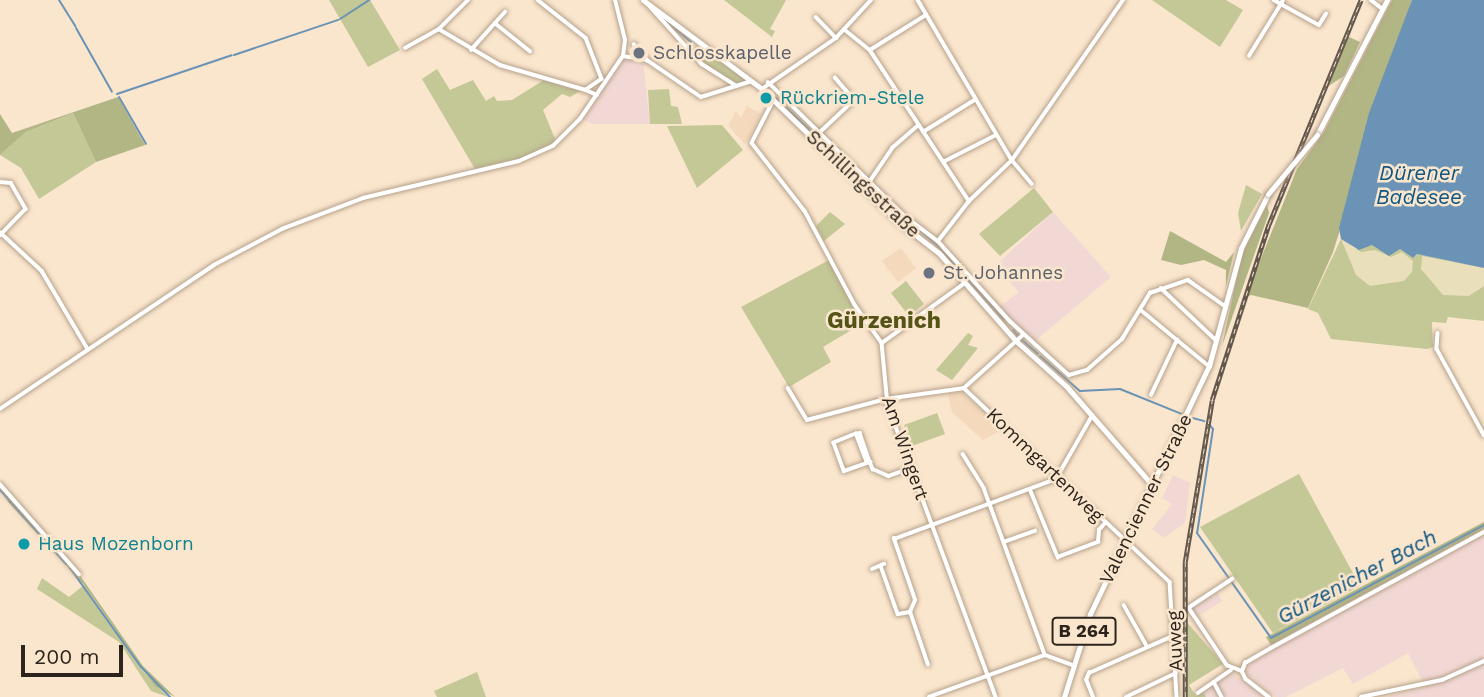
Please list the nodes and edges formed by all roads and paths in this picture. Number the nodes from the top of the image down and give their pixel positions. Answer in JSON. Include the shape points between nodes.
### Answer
{"nodes":[{"id":1,"x":468,"y":0,"type":"edge"},
{"id":2,"x":538,"y":0,"type":"edge"},
{"id":3,"x":615,"y":0,"type":"edge"},
{"id":4,"x":870,"y":0,"type":"edge"},
{"id":5,"x":918,"y":0,"type":"edge"},
{"id":6,"x":1123,"y":0,"type":"edge"},
{"id":7,"x":1274,"y":0,"type":"edge"},
{"id":8,"x":1371,"y":0,"type":"edge"},
{"id":9,"x":1387,"y":0,"type":"edge"},
{"id":10,"x":645,"y":1,"type":"edge"},
{"id":11,"x":1282,"y":2,"type":"edge"},
{"id":12,"x":1382,"y":9,"type":"junction"},
{"id":13,"x":505,"y":12,"type":"dead end"},
{"id":14,"x":1326,"y":14,"type":"dead end"},
{"id":15,"x":926,"y":15,"type":"junction"},
{"id":16,"x":816,"y":17,"type":"dead end"},
{"id":17,"x":495,"y":23,"type":"junction"},
{"id":18,"x":439,"y":29,"type":"junction"},
{"id":19,"x":845,"y":29,"type":"junction"},
{"id":20,"x":836,"y":38,"type":"junction"},
{"id":21,"x":696,"y":40,"type":"junction"},
{"id":22,"x":634,"y":44,"type":"dead end"},
{"id":23,"x":689,"y":47,"type":"junction"},
{"id":24,"x":405,"y":48,"type":"dead end"},
{"id":25,"x":471,"y":50,"type":"junction"},
{"id":26,"x":870,"y":50,"type":"junction"},
{"id":27,"x":530,"y":51,"type":"dead end"},
{"id":28,"x":623,"y":55,"type":"junction"},
{"id":29,"x":1249,"y":56,"type":"dead end"},
{"id":30,"x":647,"y":60,"type":"junction"},
{"id":31,"x":835,"y":78,"type":"dead end"},
{"id":32,"x":752,"y":81,"type":"junction"},
{"id":33,"x":768,"y":82,"type":"junction"},
{"id":34,"x":739,"y":87,"type":"junction"},
{"id":35,"x":762,"y":89,"type":"junction"},
{"id":36,"x":586,"y":90,"type":"junction"},
{"id":37,"x":597,"y":95,"type":"junction"},
{"id":38,"x":976,"y":99,"type":"junction"},
{"id":39,"x":774,"y":100,"type":"junction"},
{"id":40,"x":918,"y":125,"type":"junction"},
{"id":41,"x":923,"y":132,"type":"junction"},
{"id":42,"x":819,"y":133,"type":"junction"},
{"id":43,"x":996,"y":135,"type":"junction"},
{"id":44,"x":1012,"y":160,"type":"junction"},
{"id":45,"x":943,"y":162,"type":"junction"},
{"id":46,"x":869,"y":181,"type":"junction"},
{"id":47,"x":0,"y":182,"type":"edge"},
{"id":48,"x":1032,"y":184,"type":"dead end"},
{"id":49,"x":969,"y":201,"type":"junction"},
{"id":50,"x":1,"y":234,"type":"edge"},
{"id":51,"x":938,"y":241,"type":"junction"},
{"id":52,"x":965,"y":283,"type":"junction"},
{"id":53,"x":1161,"y":288,"type":"junction"},
{"id":54,"x":1227,"y":307,"type":"junction"},
{"id":55,"x":1141,"y":310,"type":"junction"},
{"id":56,"x":1438,"y":333,"type":"dead end"},
{"id":57,"x":1023,"y":335,"type":"junction"},
{"id":58,"x":1177,"y":340,"type":"junction"},
{"id":59,"x":1016,"y":341,"type":"junction"},
{"id":60,"x":1218,"y":341,"type":"junction"},
{"id":61,"x":882,"y":343,"type":"junction"},
{"id":62,"x":88,"y":349,"type":"junction"},
{"id":63,"x":1209,"y":366,"type":"junction"},
{"id":64,"x":788,"y":387,"type":"dead end"},
{"id":65,"x":964,"y":388,"type":"junction"},
{"id":66,"x":1151,"y":395,"type":"dead end"},
{"id":67,"x":886,"y":399,"type":"junction"},
{"id":68,"x":0,"y":409,"type":"edge"},
{"id":69,"x":1092,"y":416,"type":"junction"},
{"id":70,"x":1484,"y":435,"type":"edge"},
{"id":71,"x":963,"y":454,"type":"dead end"},
{"id":72,"x":869,"y":463,"type":"junction"},
{"id":73,"x":911,"y":468,"type":"junction"},
{"id":74,"x":1059,"y":477,"type":"junction"},
{"id":75,"x":0,"y":484,"type":"edge"},
{"id":76,"x":1153,"y":486,"type":"junction"},
{"id":77,"x":1030,"y":489,"type":"junction"},
{"id":78,"x":990,"y":503,"type":"junction"},
{"id":79,"x":1105,"y":523,"type":"junction"},
{"id":80,"x":932,"y":525,"type":"junction"},
{"id":81,"x":1035,"y":531,"type":"dead end"},
{"id":82,"x":1484,"y":532,"type":"edge"},
{"id":83,"x":1004,"y":542,"type":"junction"},
{"id":84,"x":1126,"y":542,"type":"junction"},
{"id":85,"x":872,"y":569,"type":"dead end"},
{"id":86,"x":79,"y":574,"type":"dead end"},
{"id":87,"x":1231,"y":580,"type":"dead end"},
{"id":88,"x":1171,"y":585,"type":"joint"},
{"id":89,"x":1124,"y":605,"type":"dead end"},
{"id":90,"x":909,"y":612,"type":"junction"},
{"id":91,"x":1175,"y":635,"type":"junction"},
{"id":92,"x":1147,"y":646,"type":"junction"},
{"id":93,"x":1045,"y":655,"type":"junction"},
{"id":94,"x":1484,"y":661,"type":"edge"},
{"id":95,"x":928,"y":665,"type":"dead end"},
{"id":96,"x":1073,"y":665,"type":"junction"},
{"id":97,"x":1231,"y":669,"type":"junction"},
{"id":98,"x":1242,"y":671,"type":"junction"},
{"id":99,"x":1176,"y":673,"type":"junction"},
{"id":100,"x":988,"y":675,"type":"junction"},
{"id":101,"x":1214,"y":682,"type":"junction"},
{"id":102,"x":1198,"y":693,"type":"dead end"},
{"id":103,"x":929,"y":697,"type":"edge"},
{"id":104,"x":996,"y":697,"type":"edge"},
{"id":105,"x":1064,"y":697,"type":"edge"},
{"id":106,"x":1093,"y":697,"type":"edge"},
{"id":107,"x":1126,"y":697,"type":"edge"},
{"id":108,"x":1177,"y":697,"type":"edge"},
{"id":109,"x":1222,"y":697,"type":"edge"},
{"id":110,"x":1269,"y":697,"type":"edge"},
{"id":111,"x":1361,"y":697,"type":"edge"}],
"edges":[{"from":1,"to":18,"type":"street"},
{"from":2,"to":36,"type":"street","via":[[585,37],[601,79]]},
{"from":3,"to":28,"type":"street","via":[[625,40]]},
{"from":4,"to":19,"type":"street"},
{"from":5,"to":15,"type":"street"},
{"from":6,"to":44,"type":"street"},
{"from":7,"to":11,"type":"street"},
{"from":8,"to":12,"type":"street"},
{"from":9,"to":12,"type":"main road","number":"B 264"},
{"from":10,"to":21,"type":"main road","name":"Schillingsstraße"},
{"from":10,"to":23,"type":"street","name":"Schillingsstraße"},
{"from":11,"to":14,"type":"street","via":[[1319,25]]},
{"from":11,"to":29,"type":"street"},
{"from":12,"to":54,"type":"main road","name":"Valencienner Straße","number":"B 264","bridge":true,"via":[[1317,135],[1268,194],[1246,235]]},
{"from":13,"to":17,"type":"street"},
{"from":15,"to":26,"type":"street"},
{"from":15,"to":38,"type":"street"},
{"from":16,"to":20,"type":"street"},
{"from":17,"to":25,"type":"street"},
{"from":17,"to":27,"type":"street"},
{"from":18,"to":24,"type":"street"},
{"from":18,"to":25,"type":"street"},
{"from":19,"to":20,"type":"street"},
{"from":19,"to":26,"type":"street"},
{"from":20,"to":33,"type":"street"},
{"from":21,"to":23,"type":"street"},
{"from":21,"to":32,"type":"main road","name":"Schillingsstraße"},
{"from":22,"to":30,"type":"street"},
{"from":23,"to":34,"type":"street","name":"Schillingsstraße","via":[[707,68]]},
{"from":25,"to":36,"type":"street","via":[[500,65]]},
{"from":26,"to":40,"type":"street"},
{"from":28,"to":30,"type":"street"},
{"from":28,"to":37,"type":"street"},
{"from":30,"to":34,"type":"street","via":[[701,97]]},
{"from":31,"to":42,"type":"street","via":[[854,100]]},
{"from":32,"to":34,"type":"street"},
{"from":32,"to":35,"type":"main road","name":"Schillingsstraße"},
{"from":33,"to":35,"type":"street"},
{"from":33,"to":42,"type":"street","name":"Schillingsstraße"},
{"from":35,"to":39,"type":"main road","name":"Schillingsstraße"},
{"from":36,"to":37,"type":"street"},
{"from":37,"to":62,"type":"street","via":[[572,129],[531,158],[411,184],[282,229],[214,265]]},
{"from":38,"to":41,"type":"street"},
{"from":38,"to":43,"type":"street"},
{"from":39,"to":52,"type":"main road","name":"Schillingsstraße"},
{"from":39,"to":61,"type":"street","via":[[752,142],[804,210],[855,305]]},
{"from":40,"to":41,"type":"street"},
{"from":40,"to":46,"type":"street","via":[[892,148]]},
{"from":41,"to":45,"type":"street"},
{"from":42,"to":46,"type":"street","name":"Schillingsstraße"},
{"from":43,"to":44,"type":"street"},
{"from":43,"to":45,"type":"street"},
{"from":44,"to":48,"type":"street"},
{"from":44,"to":49,"type":"street"},
{"from":45,"to":49,"type":"street"},
{"from":46,"to":51,"type":"street","name":"Schillingsstraße"},
{"from":47,"to":50,"type":"street","via":[[11,183],[26,209]]},
{"from":49,"to":51,"type":"street"},
{"from":50,"to":62,"type":"street","via":[[42,271]]},
{"from":51,"to":57,"type":"street","name":"Schillingsstraße"},
{"from":52,"to":59,"type":"main road","name":"Schillingsstraße"},
{"from":52,"to":61,"type":"street"},
{"from":53,"to":54,"type":"street","via":[[1188,280]]},
{"from":53,"to":55,"type":"street","via":[[1150,293]]},
{"from":53,"to":60,"type":"street"},
{"from":54,"to":60,"type":"main road","name":"Valencienner Straße","number":"B 264"},
{"from":55,"to":57,"type":"street","name":"Schillingsstraße","via":[[1127,333],[1078,376],[1069,375]]},
{"from":55,"to":58,"type":"street"},
{"from":56,"to":70,"type":"street","via":[[1437,349]]},
{"from":57,"to":59,"type":"street"},
{"from":58,"to":63,"type":"street"},
{"from":58,"to":66,"type":"street"},
{"from":59,"to":65,"type":"street"},
{"from":59,"to":69,"type":"main road","name":"Schillingsstraße"},
{"from":60,"to":63,"type":"main road","name":"Valencienner Straße","number":"B 264"},
{"from":61,"to":67,"type":"street","name":"Am Wingert"},
{"from":62,"to":68,"type":"street"},
{"from":63,"to":76,"type":"main road","name":"Valencienner Straße","number":"B 264"},
{"from":64,"to":67,"type":"street","via":[[807,420]]},
{"from":65,"to":67,"type":"street"},
{"from":65,"to":74,"type":"street","name":"Kommgartenweg"},
{"from":67,"to":73,"type":"street","name":"Am Wingert"},
{"from":69,"to":74,"type":"street"},
{"from":69,"to":76,"type":"main road","name":"Schillingsstraße"},
{"from":71,"to":78,"type":"street"},
{"from":72,"to":72,"type":"street","via":[[860,433],[834,443],[844,471]]},
{"from":72,"to":73,"type":"street","via":[[889,477]]},
{"from":73,"to":80,"type":"street","name":"Am Wingert"},
{"from":74,"to":77,"type":"street"},
{"from":74,"to":79,"type":"street","name":"Kommgartenweg"},
{"from":75,"to":86,"type":"street"},
{"from":76,"to":84,"type":"main road","name":"Valencienner Straße","number":"B 264"},
{"from":77,"to":78,"type":"street"},
{"from":77,"to":79,"type":"street","via":[[1058,557],[1098,542]]},
{"from":78,"to":80,"type":"street"},
{"from":78,"to":83,"type":"street"},
{"from":79,"to":84,"type":"street","name":"Kommgartenweg"},
{"from":80,"to":90,"type":"street","via":[[893,541],[915,600]]},
{"from":80,"to":100,"type":"street","name":"Am Wingert"},
{"from":81,"to":83,"type":"street"},
{"from":82,"to":98,"type":"street","via":[[1263,653]]},
{"from":83,"to":93,"type":"street"},
{"from":84,"to":88,"type":"street","name":"Kommgartenweg"},
{"from":84,"to":96,"type":"main road","name":"Valencienner Straße","number":"B 264","via":[[1090,614]]},
{"from":85,"to":90,"type":"street","via":[[882,565],[898,614]]},
{"from":87,"to":97,"type":"street","via":[[1189,608]]},
{"from":88,"to":91,"type":"street","name":"Auweg"},
{"from":89,"to":92,"type":"street"},
{"from":90,"to":95,"type":"street"},
{"from":91,"to":92,"type":"street"},
{"from":91,"to":99,"type":"street","name":"Auweg"},
{"from":92,"to":106,"type":"street","via":[[1087,675]]},
{"from":93,"to":96,"type":"street"},
{"from":93,"to":100,"type":"street"},
{"from":94,"to":111,"type":"street","via":[[1442,680]]},
{"from":96,"to":105,"type":"main road","name":"Valencienner Straße","number":"B 264"},
{"from":97,"to":98,"type":"street"},
{"from":97,"to":101,"type":"street"},
{"from":98,"to":110,"type":"street"},
{"from":99,"to":107,"type":"street"},
{"from":99,"to":108,"type":"street","name":"Auweg"},
{"from":100,"to":103,"type":"street"},
{"from":100,"to":104,"type":"street","name":"Am Wingert"},
{"from":101,"to":102,"type":"street"},
{"from":101,"to":109,"type":"street"}]}
